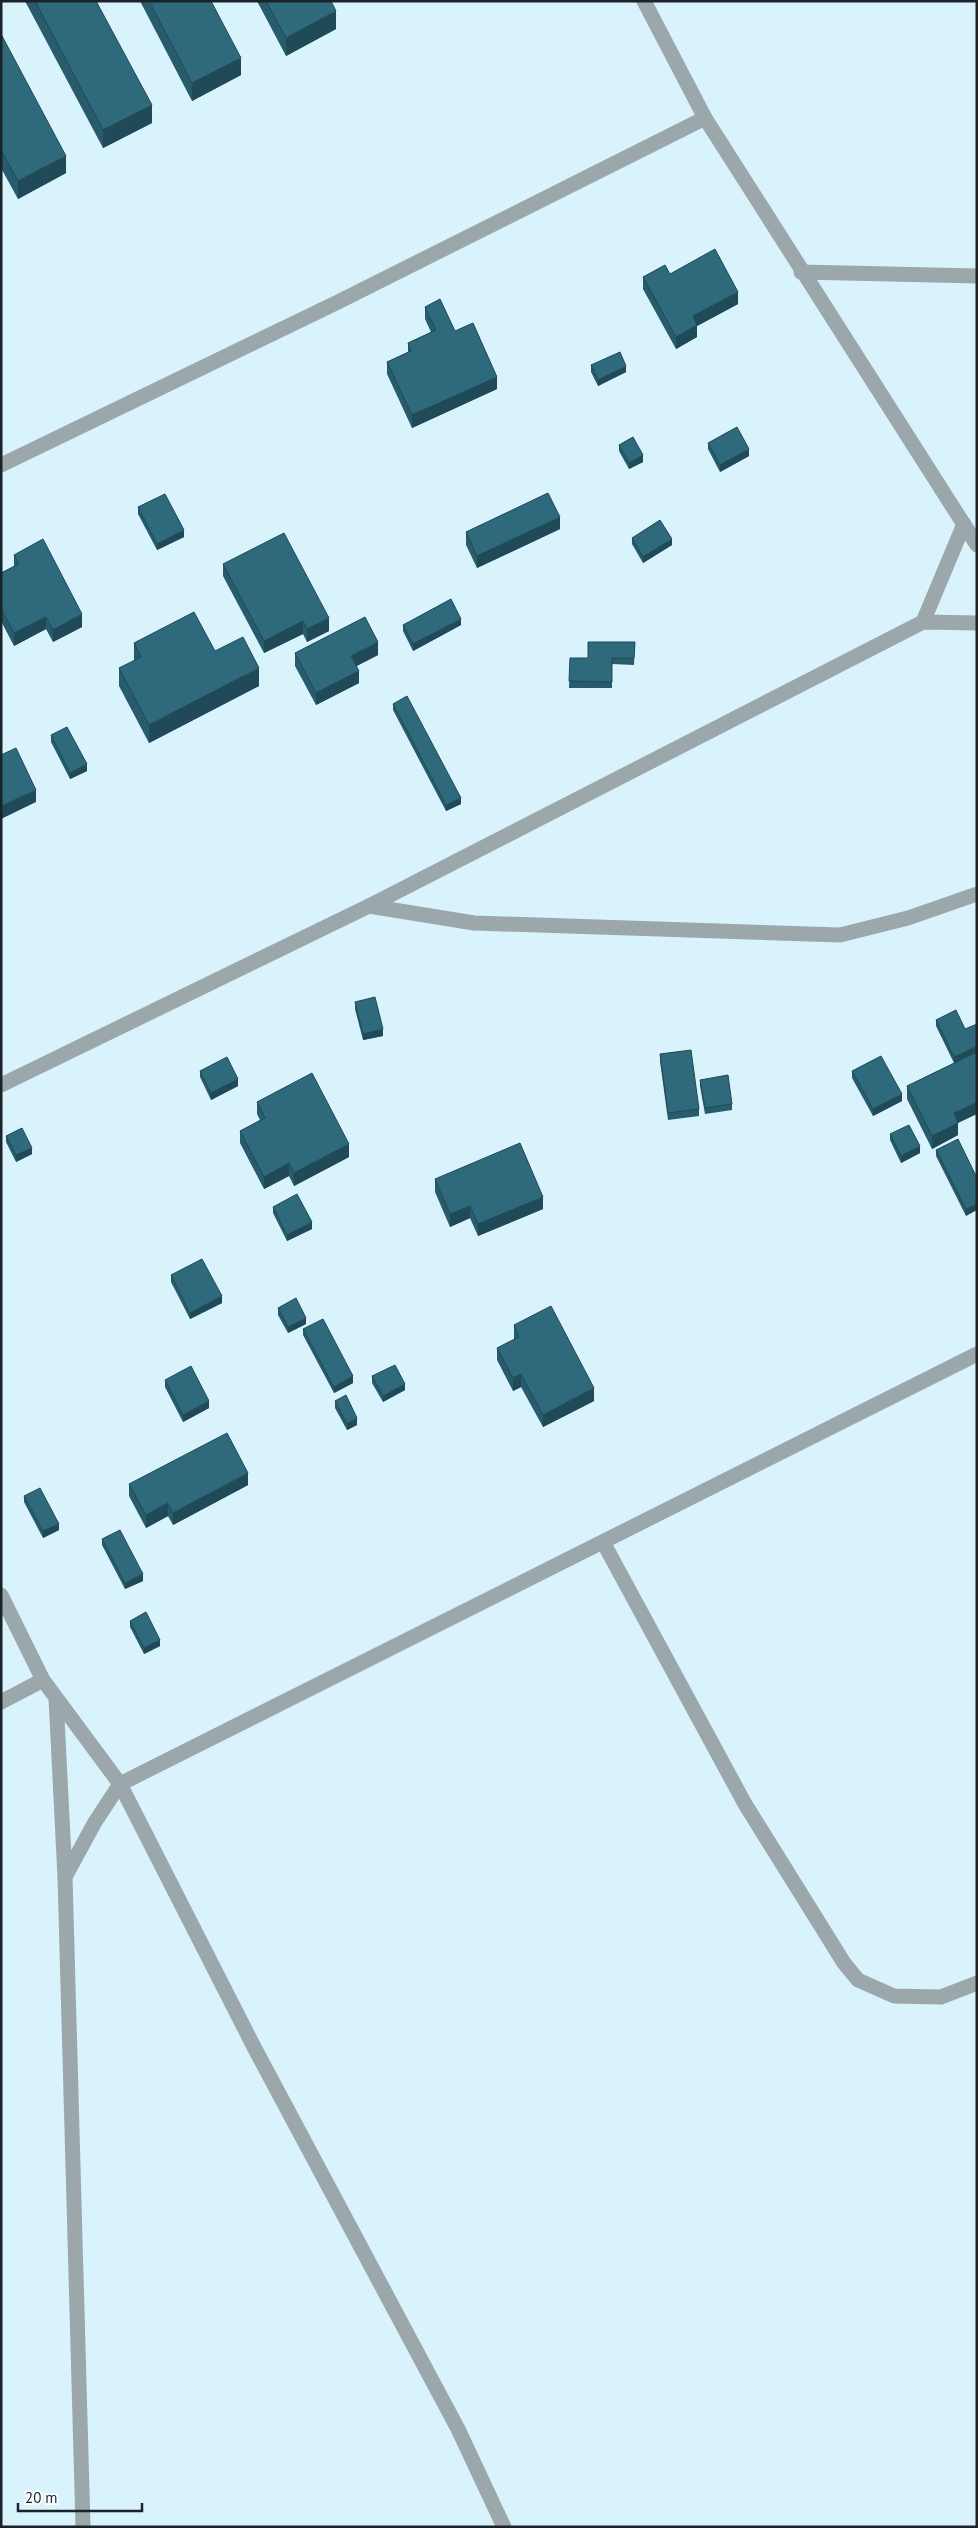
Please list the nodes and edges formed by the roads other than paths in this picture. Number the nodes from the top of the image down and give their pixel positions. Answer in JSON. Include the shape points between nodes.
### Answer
{"nodes":[{"id":1,"x":644,"y":1,"type":"edge"},
{"id":2,"x":705,"y":118,"type":"junction"},
{"id":3,"x":801,"y":272,"type":"junction"},
{"id":4,"x":977,"y":276,"type":"edge"},
{"id":5,"x":1,"y":465,"type":"edge"},
{"id":6,"x":964,"y":524,"type":"junction"},
{"id":7,"x":977,"y":545,"type":"edge"},
{"id":8,"x":923,"y":622,"type":"junction"},
{"id":9,"x":977,"y":623,"type":"edge"},
{"id":10,"x":977,"y":894,"type":"edge"},
{"id":11,"x":369,"y":906,"type":"junction"},
{"id":12,"x":1,"y":1085,"type":"edge"},
{"id":13,"x":977,"y":1354,"type":"edge"},
{"id":14,"x":603,"y":1542,"type":"junction"},
{"id":15,"x":1,"y":1594,"type":"edge"},
{"id":16,"x":44,"y":1680,"type":"junction"},
{"id":17,"x":56,"y":1698,"type":"junction"},
{"id":18,"x":1,"y":1702,"type":"edge"},
{"id":19,"x":120,"y":1784,"type":"junction"},
{"id":20,"x":65,"y":1877,"type":"junction"},
{"id":21,"x":977,"y":1983,"type":"edge"},
{"id":22,"x":83,"y":2527,"type":"edge"},
{"id":23,"x":504,"y":2527,"type":"edge"}],
"edges":[{"from":1,"to":2,"type":"street"},
{"from":2,"to":3,"type":"street"},
{"from":2,"to":5,"type":"street","via":[[338,302]]},
{"from":3,"to":4,"type":"street"},
{"from":3,"to":6,"type":"street"},
{"from":6,"to":7,"type":"street"},
{"from":6,"to":8,"type":"street"},
{"from":8,"to":9,"type":"street"},
{"from":8,"to":11,"type":"street"},
{"from":10,"to":11,"type":"street","via":[[908,918],[840,935],[474,923]]},
{"from":11,"to":12,"type":"street"},
{"from":13,"to":14,"type":"street"},
{"from":14,"to":19,"type":"street"},
{"from":14,"to":21,"type":"street","via":[[744,1804],[844,1964],[858,1980],[894,1996],[941,1997]]},
{"from":15,"to":16,"type":"street"},
{"from":16,"to":17,"type":"street"},
{"from":16,"to":18,"type":"street"},
{"from":17,"to":19,"type":"street"},
{"from":17,"to":20,"type":"street"},
{"from":19,"to":20,"type":"street","via":[[94,1822]]},
{"from":19,"to":23,"type":"street","via":[[254,2047],[458,2428]]},
{"from":20,"to":22,"type":"street"}]}
